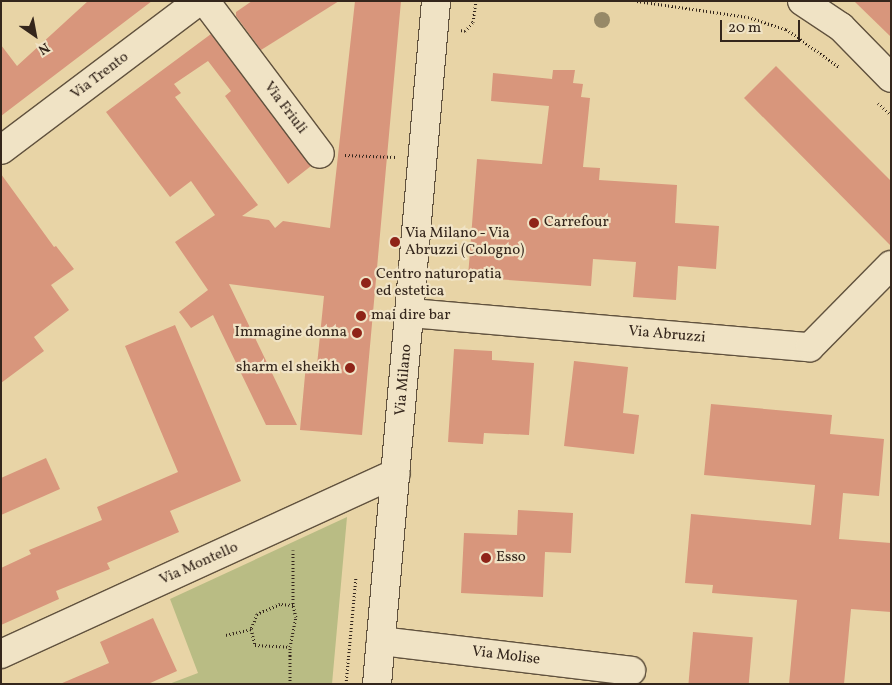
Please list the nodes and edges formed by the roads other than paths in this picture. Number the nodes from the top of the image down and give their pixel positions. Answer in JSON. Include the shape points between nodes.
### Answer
{"nodes":[{"id":1,"x":199,"y":1,"type":"edge"},
{"id":2,"x":205,"y":1,"type":"edge"},
{"id":3,"x":802,"y":1,"type":"edge"},
{"id":4,"x":438,"y":6,"type":"edge"},
{"id":5,"x":891,"y":78,"type":"edge"},
{"id":6,"x":1,"y":150,"type":"edge"},
{"id":7,"x":320,"y":154,"type":"road end"},
{"id":8,"x":891,"y":265,"type":"edge"},
{"id":9,"x":410,"y":313,"type":"junction"},
{"id":10,"x":396,"y":473,"type":"junction"},
{"id":11,"x":381,"y":641,"type":"junction"},
{"id":12,"x":1,"y":654,"type":"edge"},
{"id":13,"x":631,"y":671,"type":"dead end"},
{"id":14,"x":377,"y":684,"type":"edge"}],
"edges":[{"from":1,"to":6,"type":"street","name":"Via Trento"},
{"from":2,"to":7,"type":"street","name":"Via Friuli"},
{"from":3,"to":5,"type":"street","via":[[841,27]]},
{"from":4,"to":9,"type":"street","name":"Via Milano"},
{"from":8,"to":9,"type":"street","name":"Via Abruzzi","via":[[810,347]]},
{"from":9,"to":10,"type":"street","name":"Via Milano"},
{"from":10,"to":11,"type":"street","name":"Via Milano"},
{"from":10,"to":12,"type":"street","name":"Via Montello"},
{"from":11,"to":13,"type":"street","name":"Via Molise"},
{"from":11,"to":14,"type":"street","name":"Via Milano"}]}
